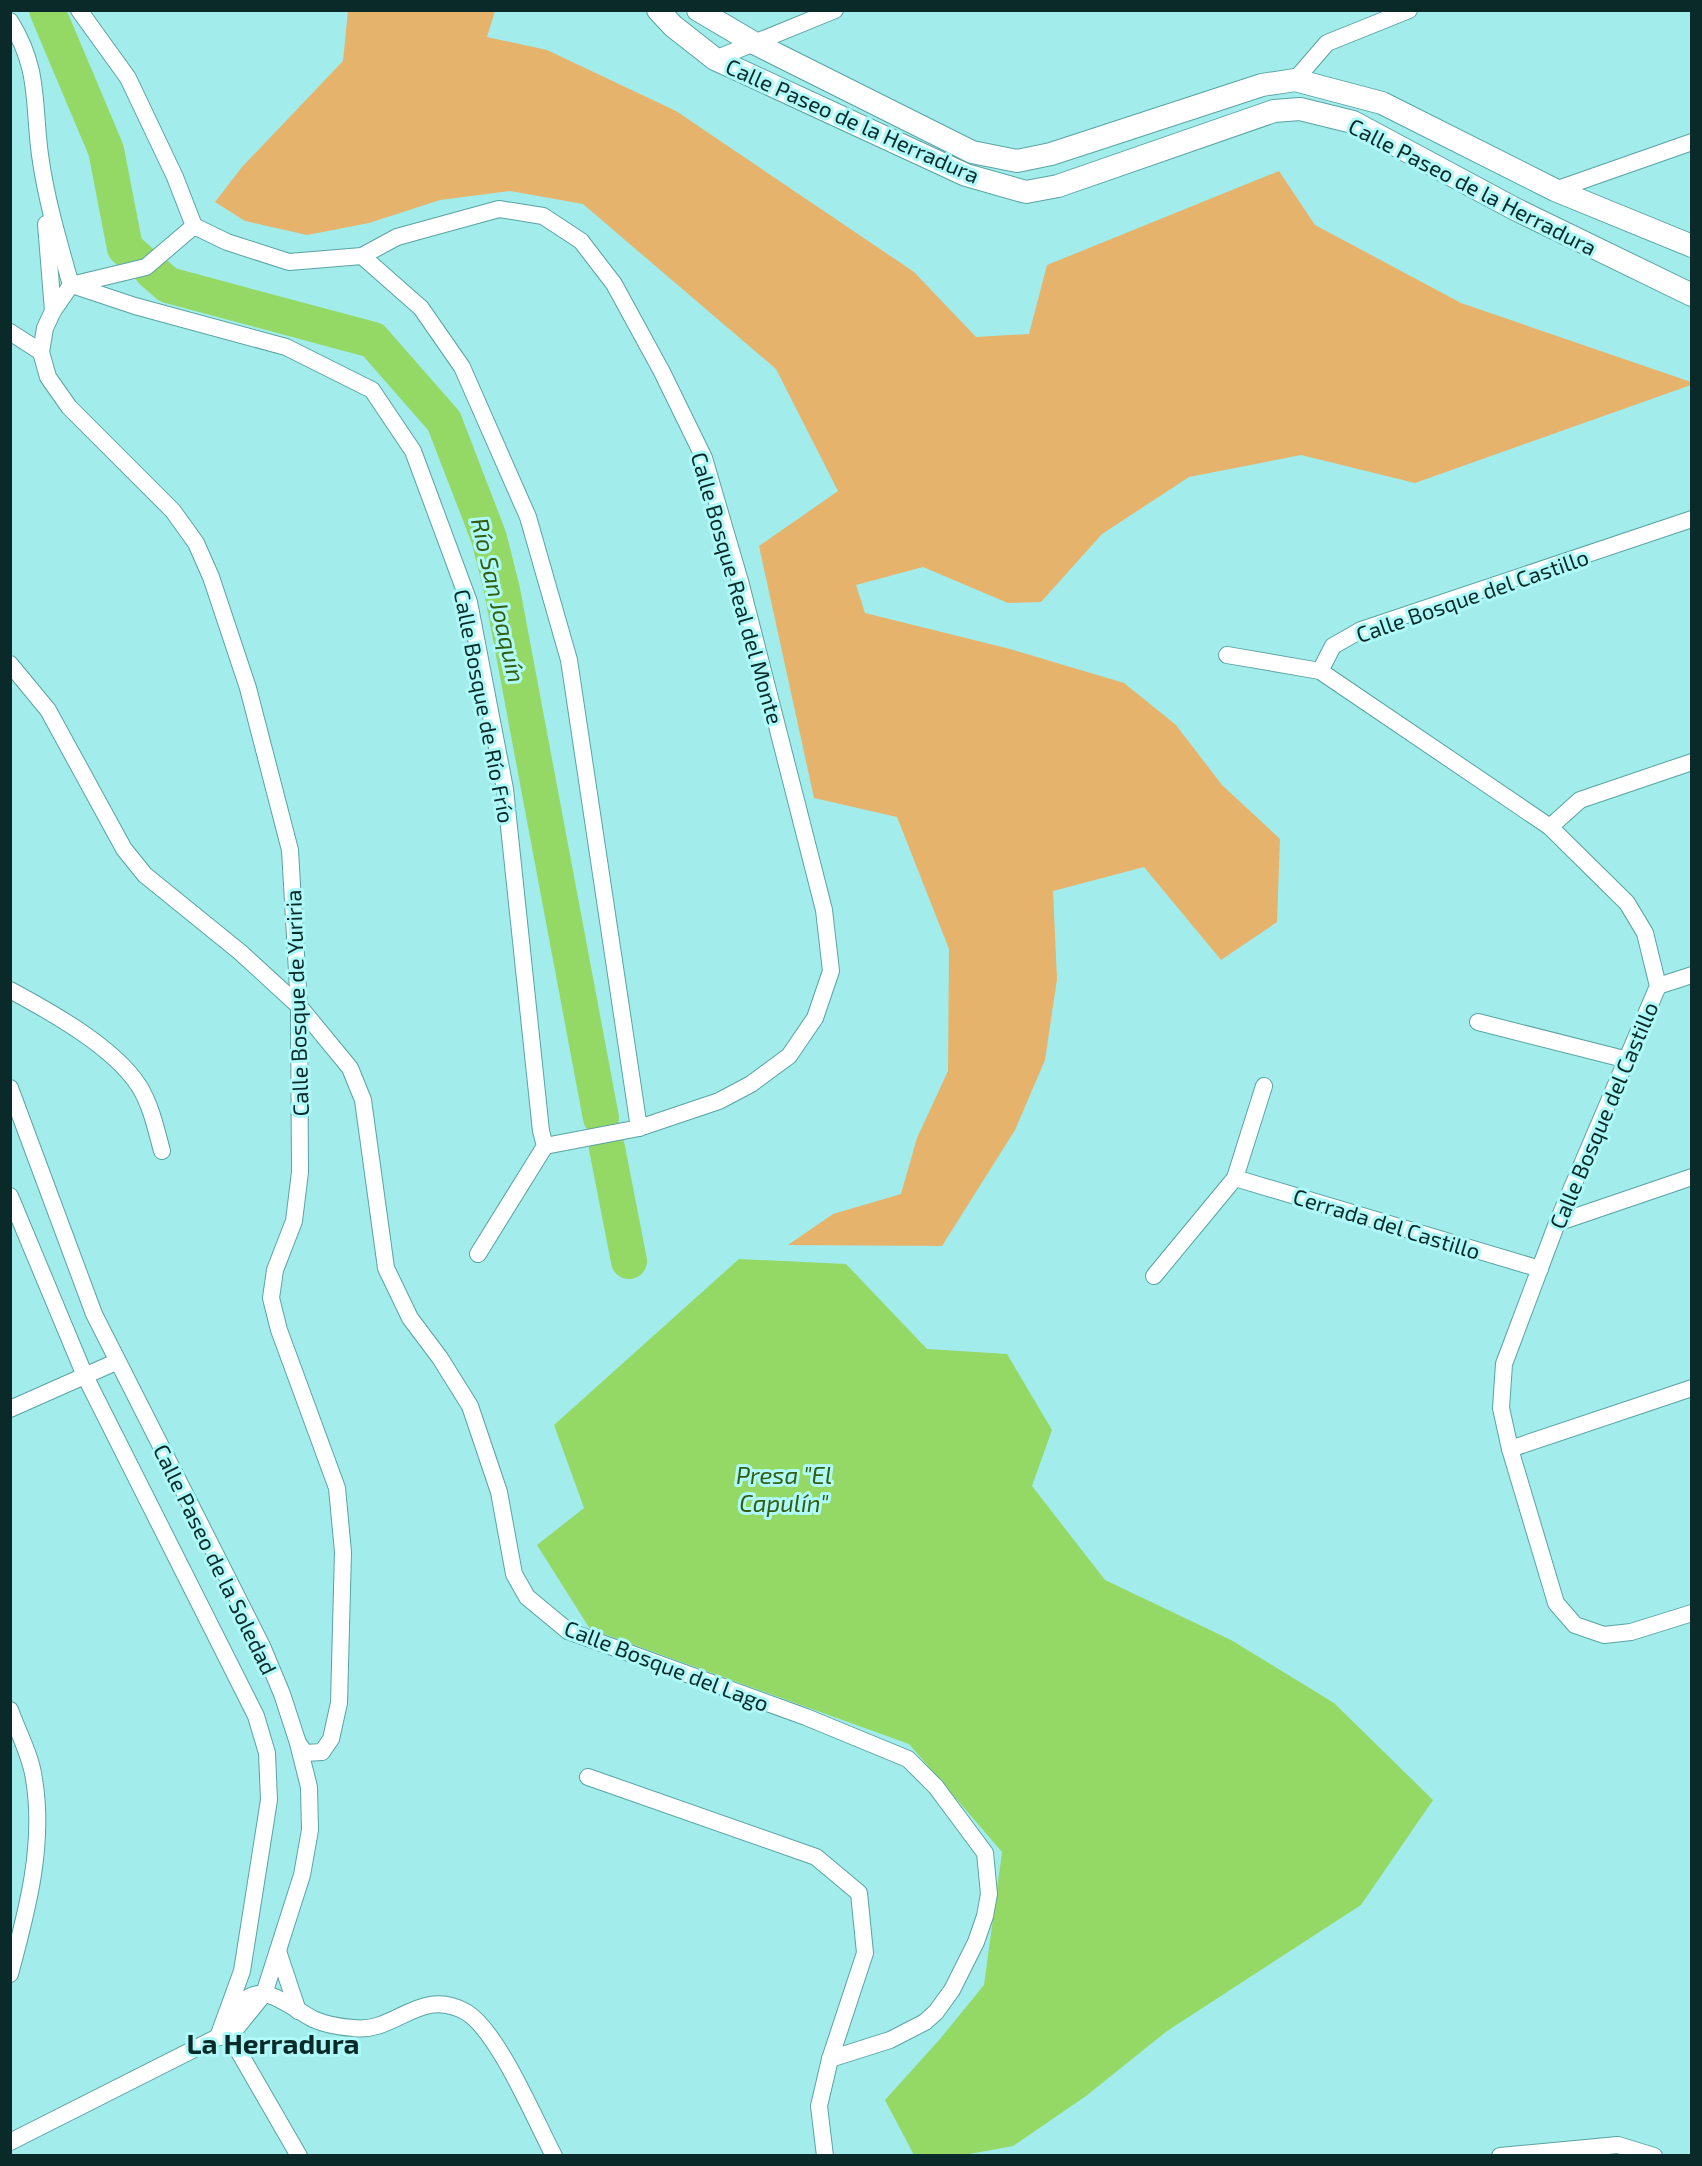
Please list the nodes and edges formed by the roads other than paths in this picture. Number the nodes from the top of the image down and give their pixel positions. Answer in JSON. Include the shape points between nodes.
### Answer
{"nodes":[{"id":1,"x":79,"y":10,"type":"edge"},
{"id":2,"x":658,"y":10,"type":"edge"},
{"id":3,"x":698,"y":10,"type":"edge"},
{"id":4,"x":835,"y":10,"type":"edge"},
{"id":5,"x":1409,"y":10,"type":"edge"},
{"id":6,"x":10,"y":21,"type":"edge"},
{"id":7,"x":754,"y":43,"type":"junction"},
{"id":8,"x":715,"y":59,"type":"junction"},
{"id":9,"x":1295,"y":80,"type":"junction"},
{"id":10,"x":1692,"y":142,"type":"edge"},
{"id":11,"x":1555,"y":190,"type":"junction"},
{"id":12,"x":46,"y":224,"type":"dead end"},
{"id":13,"x":194,"y":226,"type":"junction"},
{"id":14,"x":1692,"y":246,"type":"edge"},
{"id":15,"x":362,"y":256,"type":"junction"},
{"id":16,"x":71,"y":285,"type":"junction"},
{"id":17,"x":1692,"y":295,"type":"edge"},
{"id":18,"x":52,"y":311,"type":"junction"},
{"id":19,"x":10,"y":332,"type":"edge"},
{"id":20,"x":41,"y":352,"type":"junction"},
{"id":21,"x":1692,"y":519,"type":"edge"},
{"id":22,"x":1227,"y":655,"type":"dead end"},
{"id":23,"x":10,"y":664,"type":"edge"},
{"id":24,"x":1320,"y":671,"type":"junction"},
{"id":25,"x":1692,"y":762,"type":"edge"},
{"id":26,"x":1550,"y":827,"type":"junction"},
{"id":27,"x":1692,"y":975,"type":"edge"},
{"id":28,"x":1658,"y":986,"type":"junction"},
{"id":29,"x":10,"y":990,"type":"edge"},
{"id":30,"x":299,"y":1006,"type":"junction"},
{"id":31,"x":1478,"y":1023,"type":"dead end"},
{"id":32,"x":1628,"y":1060,"type":"junction"},
{"id":33,"x":1264,"y":1086,"type":"dead end"},
{"id":34,"x":10,"y":1088,"type":"edge"},
{"id":35,"x":639,"y":1128,"type":"junction"},
{"id":36,"x":545,"y":1146,"type":"junction"},
{"id":37,"x":162,"y":1151,"type":"dead end"},
{"id":38,"x":1692,"y":1177,"type":"edge"},
{"id":39,"x":1235,"y":1178,"type":"junction"},
{"id":40,"x":10,"y":1196,"type":"edge"},
{"id":41,"x":1557,"y":1223,"type":"junction"},
{"id":42,"x":478,"y":1254,"type":"dead end"},
{"id":43,"x":1540,"y":1269,"type":"junction"},
{"id":44,"x":1154,"y":1276,"type":"dead end"},
{"id":45,"x":117,"y":1362,"type":"junction"},
{"id":46,"x":85,"y":1376,"type":"junction"},
{"id":47,"x":1692,"y":1388,"type":"edge"},
{"id":48,"x":10,"y":1409,"type":"edge"},
{"id":49,"x":1510,"y":1449,"type":"junction"},
{"id":50,"x":1692,"y":1613,"type":"edge"},
{"id":51,"x":10,"y":1710,"type":"edge"},
{"id":52,"x":298,"y":1743,"type":"junction"},
{"id":53,"x":588,"y":1777,"type":"dead end"},
{"id":54,"x":278,"y":1951,"type":"junction"},
{"id":55,"x":10,"y":1974,"type":"edge"},
{"id":56,"x":264,"y":1994,"type":"junction"},
{"id":57,"x":298,"y":2011,"type":"junction"},
{"id":58,"x":223,"y":2032,"type":"junction"},
{"id":59,"x":830,"y":2059,"type":"junction"},
{"id":60,"x":10,"y":2142,"type":"edge"},
{"id":61,"x":1504,"y":2155,"type":"edge"},
{"id":62,"x":299,"y":2156,"type":"edge"},
{"id":63,"x":554,"y":2156,"type":"edge"},
{"id":64,"x":825,"y":2156,"type":"edge"},
{"id":65,"x":1654,"y":2156,"type":"edge"}],
"edges":[{"from":1,"to":13,"type":"street","via":[[128,78]]},
{"from":2,"to":8,"type":"main road","name":"Calle Paseo de la Herradura"},
{"from":3,"to":7,"type":"main road","name":"Calle Paseo de la Herradura"},
{"from":4,"to":7,"type":"street"},
{"from":5,"to":9,"type":"street","via":[[1327,43]]},
{"from":6,"to":16,"type":"street","via":[[21,38],[33,75],[44,180]]},
{"from":7,"to":8,"type":"street"},
{"from":7,"to":9,"type":"main road","name":"Calle Paseo de la Herradura","via":[[972,152],[1017,161],[1086,143],[1262,85]]},
{"from":8,"to":17,"type":"main road","name":"Calle Paseo de la Herradura","via":[[966,175],[1026,192],[1067,183],[1274,111],[1309,111],[1353,122],[1515,209]]},
{"from":9,"to":11,"type":"main road","name":"Calle Paseo de la Herradura","via":[[1382,103]]},
{"from":10,"to":11,"type":"street"},
{"from":11,"to":14,"type":"main road","name":"Calle Paseo de la Herradura"},
{"from":12,"to":18,"type":"street"},
{"from":13,"to":15,"type":"street","name":"Calle Bosque Real del Monte","via":[[227,242],[289,262]]},
{"from":13,"to":16,"type":"street","via":[[146,267]]},
{"from":15,"to":35,"type":"street","via":[[421,308],[462,368],[528,517],[569,660]]},
{"from":15,"to":35,"type":"street","name":"Calle Bosque Real del Monte","via":[[397,237],[499,209],[543,216],[581,241],[614,284],[704,458],[740,581],[824,910],[831,971],[815,1018],[789,1056],[751,1084],[719,1101]]},
{"from":16,"to":18,"type":"street"},
{"from":16,"to":36,"type":"street","name":"Calle Bosque de Río Frío","via":[[286,347],[372,390],[413,451],[470,602],[505,789]]},
{"from":18,"to":20,"type":"street"},
{"from":19,"to":20,"type":"street"},
{"from":20,"to":30,"type":"street","name":"Calle Bosque de Yuriria","via":[[48,377],[69,407],[173,511],[196,543],[211,577],[248,688],[290,850]]},
{"from":21,"to":24,"type":"street","name":"Calle Bosque del Castillo","via":[[1361,630],[1333,646]]},
{"from":22,"to":24,"type":"street"},
{"from":23,"to":30,"type":"street","name":"Calle Bosque del Lago","via":[[48,710],[124,849],[145,875]]},
{"from":24,"to":26,"type":"street","name":"Calle Bosque del Castillo"},
{"from":25,"to":26,"type":"street","via":[[1580,800]]},
{"from":26,"to":28,"type":"street","name":"Calle Bosque del Castillo","via":[[1627,903],[1645,933]]},
{"from":27,"to":28,"type":"street"},
{"from":28,"to":32,"type":"street","name":"Calle Bosque del Castillo"},
{"from":29,"to":37,"type":"street","via":[[116,1056],[140,1086]]},
{"from":30,"to":52,"type":"street","name":"Calle Bosque de Yuriria","via":[[300,1172],[294,1221],[275,1270],[271,1298],[337,1488],[343,1552],[339,1703],[331,1738],[322,1752],[314,1755],[305,1753]]},
{"from":30,"to":59,"type":"street","name":"Calle Bosque del Lago","via":[[350,1068],[359,1089],[386,1268],[410,1318],[470,1406],[499,1492],[514,1574],[527,1597],[568,1631],[806,1717],[908,1759],[936,1787],[985,1853],[989,1894],[985,1916],[952,1990],[936,2012],[890,2040]]},
{"from":31,"to":32,"type":"street"},
{"from":32,"to":41,"type":"street","name":"Calle Bosque del Castillo"},
{"from":33,"to":39,"type":"street"},
{"from":34,"to":45,"type":"street","name":"Calle Paseo de la Soledad","via":[[94,1314]]},
{"from":35,"to":36,"type":"street"},
{"from":36,"to":42,"type":"street"},
{"from":38,"to":41,"type":"street"},
{"from":39,"to":43,"type":"street","name":"Cerrada del Castillo"},
{"from":39,"to":44,"type":"street"},
{"from":40,"to":46,"type":"street","name":"Calle Paseo de la Soledad"},
{"from":41,"to":43,"type":"street","name":"Calle Bosque del Castillo"},
{"from":43,"to":49,"type":"street","name":"Calle Bosque del Castillo","via":[[1504,1364],[1501,1408]]},
{"from":45,"to":46,"type":"street"},
{"from":45,"to":52,"type":"street","name":"Calle Paseo de la Soledad","via":[[261,1646]]},
{"from":46,"to":48,"type":"street"},
{"from":46,"to":58,"type":"street","name":"Calle Paseo de la Soledad","via":[[256,1716],[267,1753],[269,1800],[262,1856],[242,1971]]},
{"from":47,"to":49,"type":"street"},
{"from":49,"to":50,"type":"street","name":"Calle Bosque del Castillo","via":[[1556,1603],[1575,1625],[1604,1635],[1631,1632]]},
{"from":51,"to":55,"type":"street","via":[[34,1778],[37,1839],[29,1904]]},
{"from":52,"to":54,"type":"street","name":"Calle Paseo de la Soledad","via":[[309,1787],[310,1830],[302,1875]]},
{"from":53,"to":59,"type":"street","via":[[816,1857],[859,1893],[865,1953]]},
{"from":54,"to":56,"type":"street","name":"Calle Paseo de la Soledad"},
{"from":54,"to":57,"type":"street"},
{"from":56,"to":57,"type":"street"},
{"from":56,"to":58,"type":"street","name":"Calle Paseo de la Soledad"},
{"from":57,"to":63,"type":"street","via":[[315,2020],[364,2030],[424,2005],[442,2004],[465,2012],[482,2025]]},
{"from":58,"to":60,"type":"street"},
{"from":58,"to":62,"type":"street"},
{"from":59,"to":64,"type":"street","via":[[819,2106]]},
{"from":61,"to":65,"type":"street","via":[[1618,2145]]}]}
